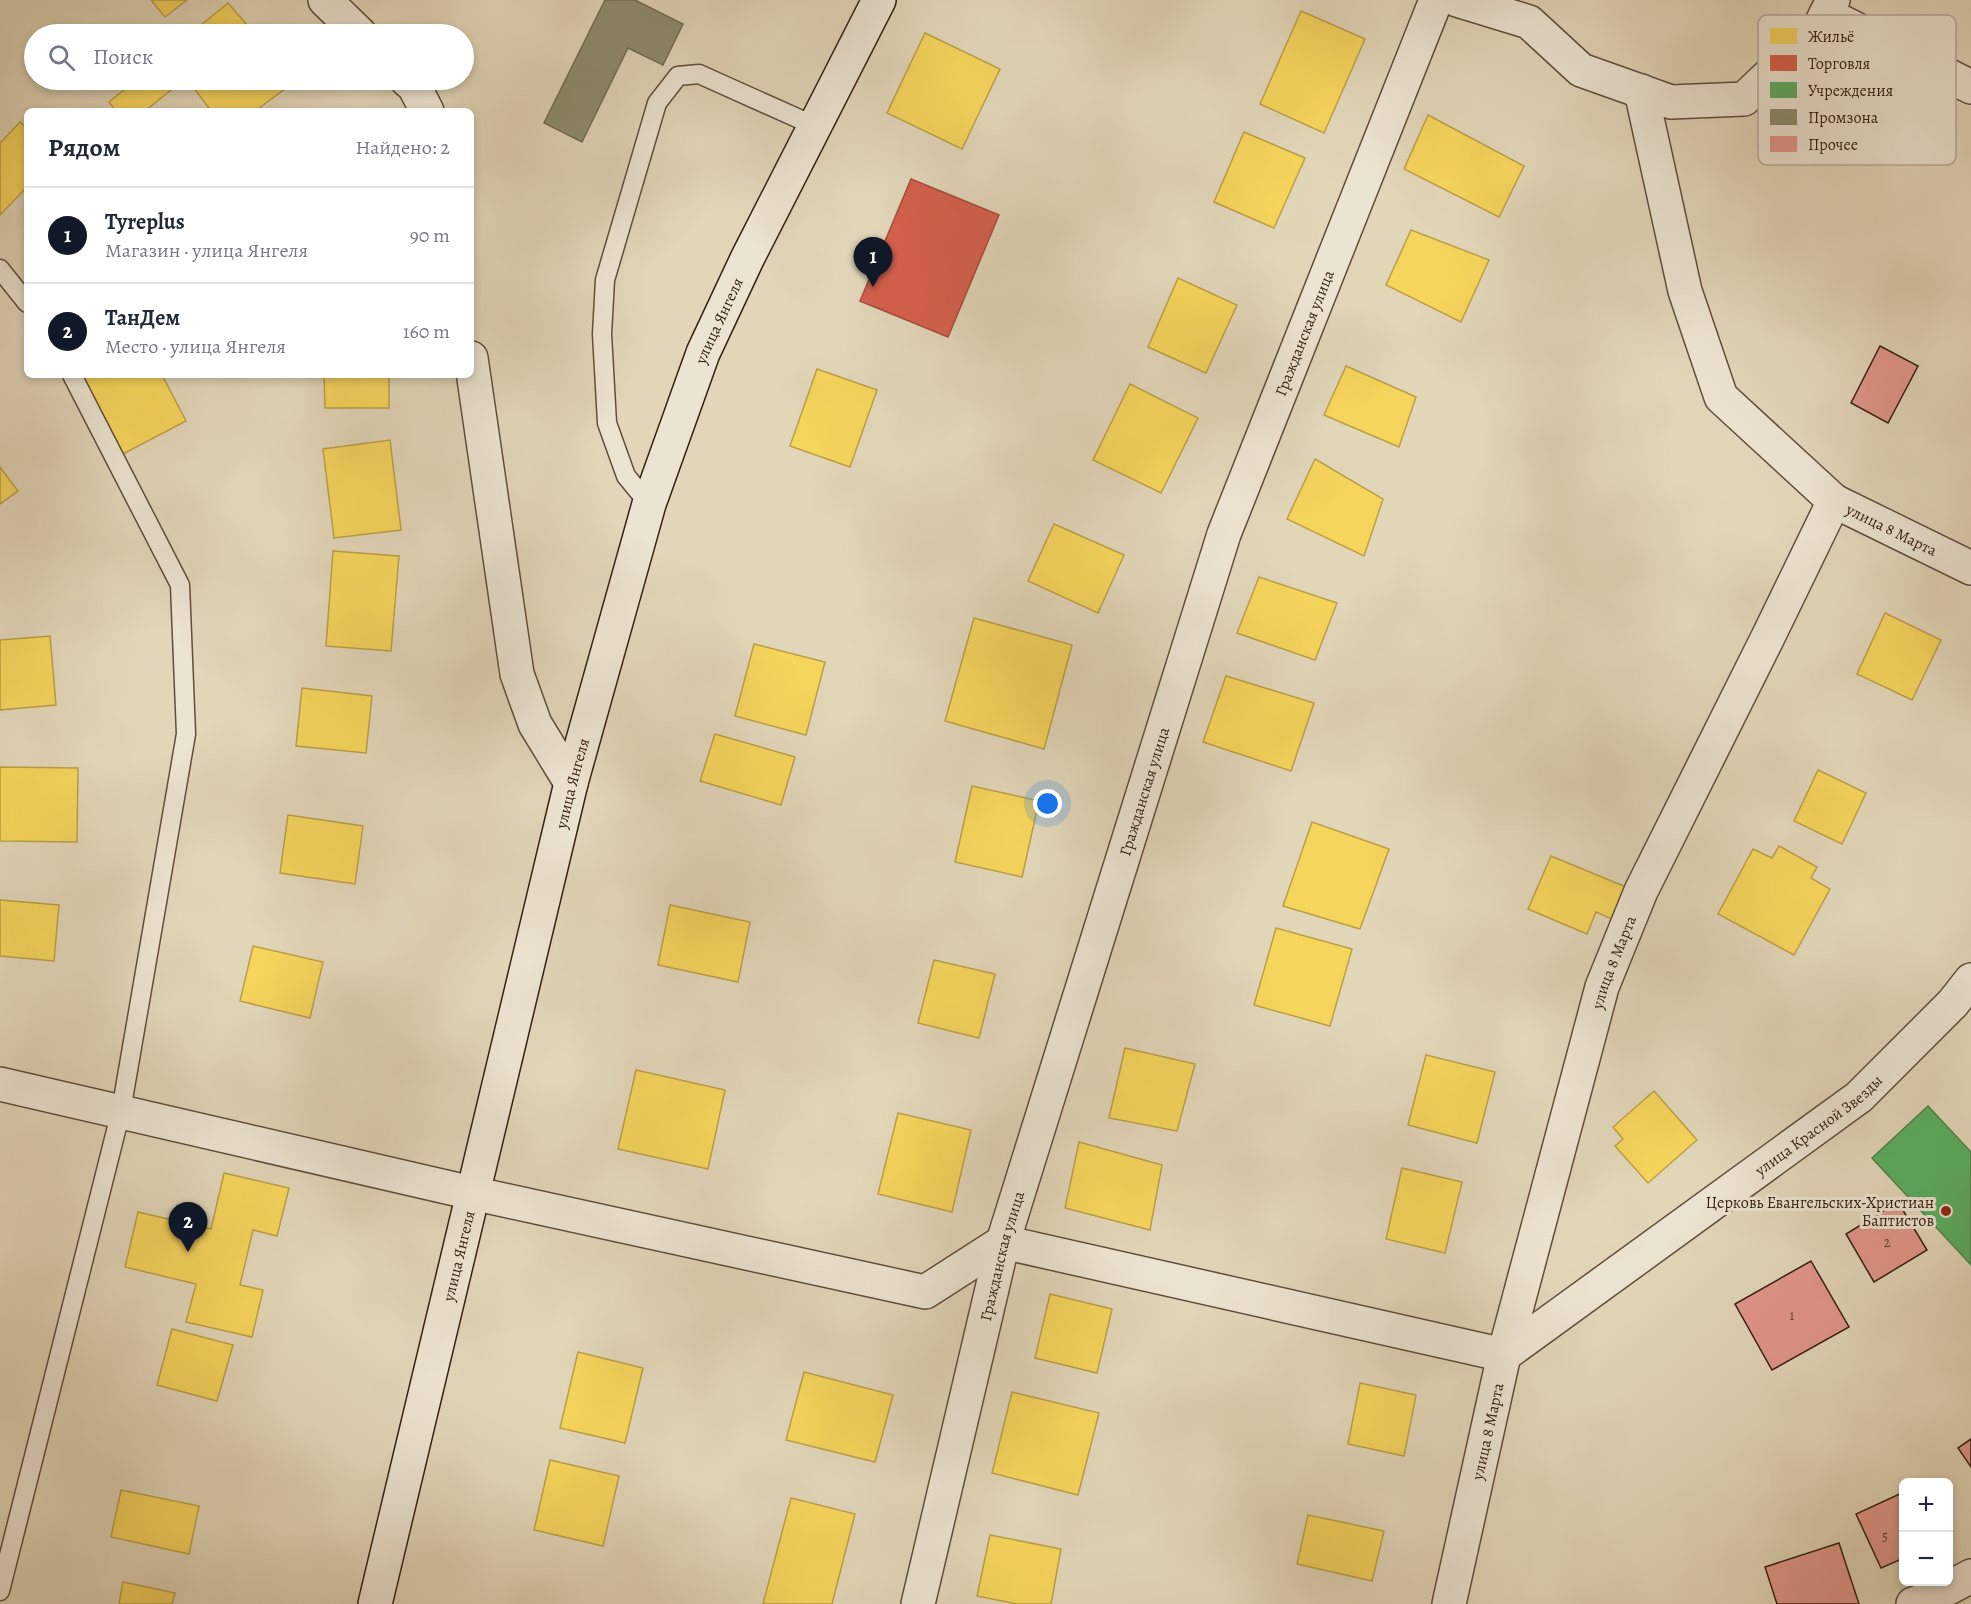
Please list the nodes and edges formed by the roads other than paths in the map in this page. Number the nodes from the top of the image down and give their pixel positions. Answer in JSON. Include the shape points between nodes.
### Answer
{"nodes":[{"id":1,"x":325,"y":0,"type":"edge"},
{"id":2,"x":879,"y":0,"type":"edge"},
{"id":3,"x":1436,"y":0,"type":"edge"},
{"id":4,"x":1457,"y":0,"type":"edge"},
{"id":5,"x":1829,"y":7,"type":"edge"},
{"id":6,"x":1843,"y":15,"type":"edge"},
{"id":7,"x":350,"y":24,"type":"edge"},
{"id":8,"x":1956,"y":79,"type":"edge"},
{"id":9,"x":1758,"y":86,"type":"edge"},
{"id":10,"x":1971,"y":87,"type":"edge"},
{"id":11,"x":416,"y":90,"type":"edge"},
{"id":12,"x":1641,"y":91,"type":"junction"},
{"id":13,"x":425,"y":108,"type":"edge"},
{"id":14,"x":815,"y":126,"type":"junction"},
{"id":15,"x":0,"y":269,"type":"edge"},
{"id":16,"x":24,"y":299,"type":"edge"},
{"id":17,"x":74,"y":378,"type":"edge"},
{"id":18,"x":474,"y":378,"type":"edge"},
{"id":19,"x":1834,"y":501,"type":"junction"},
{"id":20,"x":649,"y":504,"type":"junction"},
{"id":21,"x":1971,"y":568,"type":"edge"},
{"id":22,"x":571,"y":783,"type":"junction"},
{"id":23,"x":1965,"y":1000,"type":"edge"},
{"id":24,"x":0,"y":1084,"type":"edge"},
{"id":25,"x":121,"y":1111,"type":"junction"},
{"id":26,"x":472,"y":1193,"type":"junction"},
{"id":27,"x":1003,"y":1242,"type":"junction"},
{"id":28,"x":1504,"y":1355,"type":"junction"},
{"id":29,"x":1971,"y":1576,"type":"edge"},
{"id":30,"x":0,"y":1591,"type":"edge"},
{"id":31,"x":375,"y":1604,"type":"edge"},
{"id":32,"x":918,"y":1604,"type":"edge"},
{"id":33,"x":1449,"y":1604,"type":"edge"},
{"id":34,"x":1913,"y":1604,"type":"edge"}],
"edges":[{"from":1,"to":7,"type":"street"},
{"from":2,"to":14,"type":"street","name":"улица Янгеля"},
{"from":3,"to":27,"type":"street","name":"Гражданская улица","via":[[1224,534]]},
{"from":4,"to":12,"type":"street","via":[[1529,22],[1581,70]]},
{"from":5,"to":6,"type":"street"},
{"from":8,"to":10,"type":"street"},
{"from":9,"to":12,"type":"street","via":[[1744,99],[1671,102]]},
{"from":11,"to":13,"type":"street"},
{"from":12,"to":19,"type":"street","via":[[1685,291],[1721,397]]},
{"from":14,"to":20,"type":"street","name":"улица Янгеля","via":[[703,353]]},
{"from":14,"to":20,"type":"lane","via":[[699,74],[678,76],[657,103],[605,280],[602,334],[608,423],[626,476]]},
{"from":15,"to":16,"type":"lane"},
{"from":17,"to":25,"type":"lane","via":[[180,585],[186,734]]},
{"from":18,"to":22,"type":"street","via":[[517,674],[535,724]]},
{"from":19,"to":21,"type":"street","name":"улица 8 Марта"},
{"from":19,"to":28,"type":"street","name":"улица 8 Марта","via":[[1641,891],[1602,987]]},
{"from":20,"to":22,"type":"street","name":"улица Янгеля"},
{"from":22,"to":26,"type":"street","name":"улица Янгеля"},
{"from":23,"to":28,"type":"street","name":"улица Красной Звезды","via":[[1859,1097]]},
{"from":24,"to":25,"type":"street"},
{"from":25,"to":26,"type":"street"},
{"from":25,"to":30,"type":"lane"},
{"from":26,"to":27,"type":"street","via":[[926,1292]]},
{"from":26,"to":31,"type":"street","name":"улица Янгеля"},
{"from":27,"to":28,"type":"street"},
{"from":27,"to":32,"type":"street","name":"Гражданская улица"},
{"from":28,"to":33,"type":"street","name":"улица 8 Марта"},
{"from":29,"to":34,"type":"street"}]}
